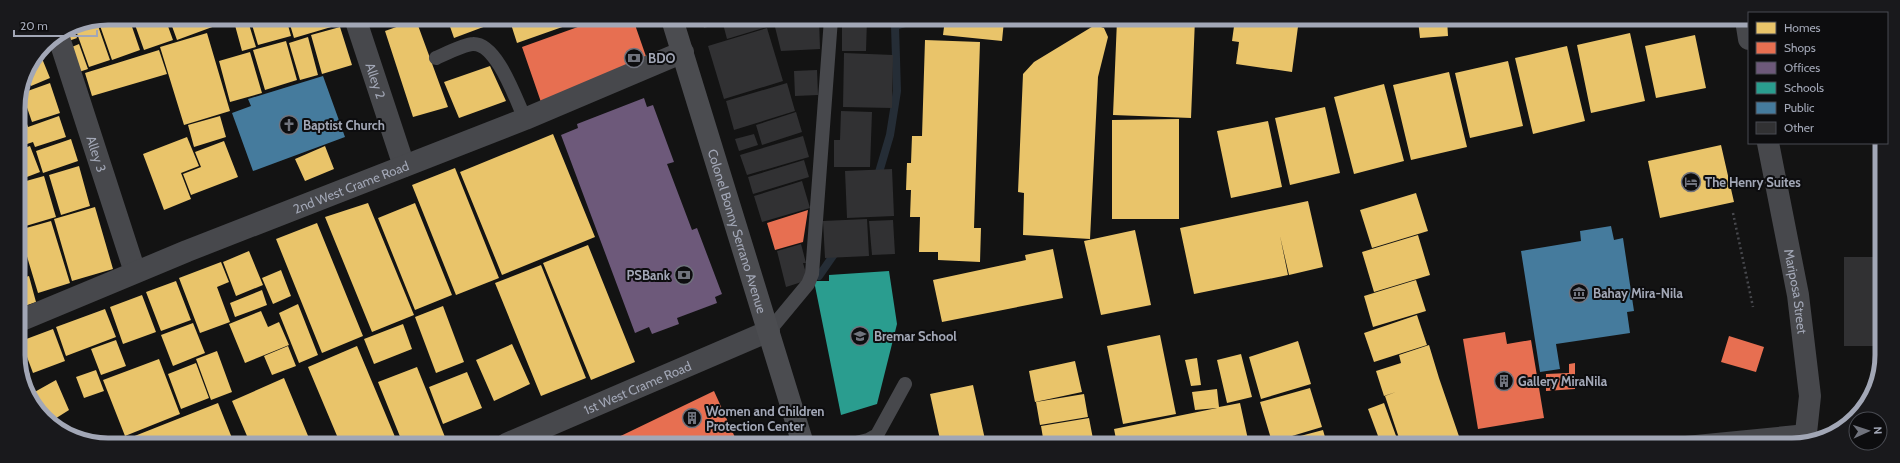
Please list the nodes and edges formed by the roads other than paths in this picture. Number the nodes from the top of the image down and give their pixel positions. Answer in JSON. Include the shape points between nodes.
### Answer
{"nodes":[{"id":1,"x":357,"y":25,"type":"edge"},
{"id":2,"x":674,"y":25,"type":"edge"},
{"id":3,"x":831,"y":25,"type":"edge"},
{"id":4,"x":60,"y":40,"type":"edge"},
{"id":5,"x":683,"y":52,"type":"junction"},
{"id":6,"x":436,"y":58,"type":"dead end"},
{"id":7,"x":525,"y":119,"type":"junction"},
{"id":8,"x":1768,"y":144,"type":"edge"},
{"id":9,"x":404,"y":166,"type":"junction"},
{"id":10,"x":135,"y":272,"type":"junction"},
{"id":11,"x":25,"y":319,"type":"edge"},
{"id":12,"x":769,"y":331,"type":"junction"},
{"id":13,"x":905,"y":384,"type":"dead end"},
{"id":14,"x":1802,"y":437,"type":"edge"},
{"id":15,"x":1806,"y":437,"type":"edge"},
{"id":16,"x":520,"y":438,"type":"edge"},
{"id":17,"x":801,"y":438,"type":"edge"},
{"id":18,"x":872,"y":438,"type":"edge"},
{"id":19,"x":1788,"y":438,"type":"edge"}],
"edges":[{"from":1,"to":9,"type":"street","name":"Alley 2"},
{"from":2,"to":5,"type":"main road","name":"Colonel Bonny Serrano Avenue"},
{"from":3,"to":12,"type":"lane","via":[[812,274],[808,284]]},
{"from":4,"to":10,"type":"street","name":"Alley 3"},
{"from":5,"to":7,"type":"street","name":"2nd West Crame Road"},
{"from":5,"to":12,"type":"main road","name":"Colonel Bonny Serrano Avenue"},
{"from":6,"to":7,"type":"lane","via":[[473,44],[486,47],[497,59]]},
{"from":7,"to":9,"type":"street","name":"2nd West Crame Road"},
{"from":8,"to":15,"type":"street","name":"Mariposa Street","via":[[1798,295],[1810,396]]},
{"from":9,"to":10,"type":"street","name":"2nd West Crame Road"},
{"from":10,"to":11,"type":"street","name":"2nd West Crame Road"},
{"from":12,"to":16,"type":"street","name":"1st West Crame Road"},
{"from":12,"to":17,"type":"main road","name":"Colonel Bonny Serrano Avenue"},
{"from":13,"to":18,"type":"lane","via":[[877,436]]},
{"from":14,"to":19,"type":"lane"}]}
